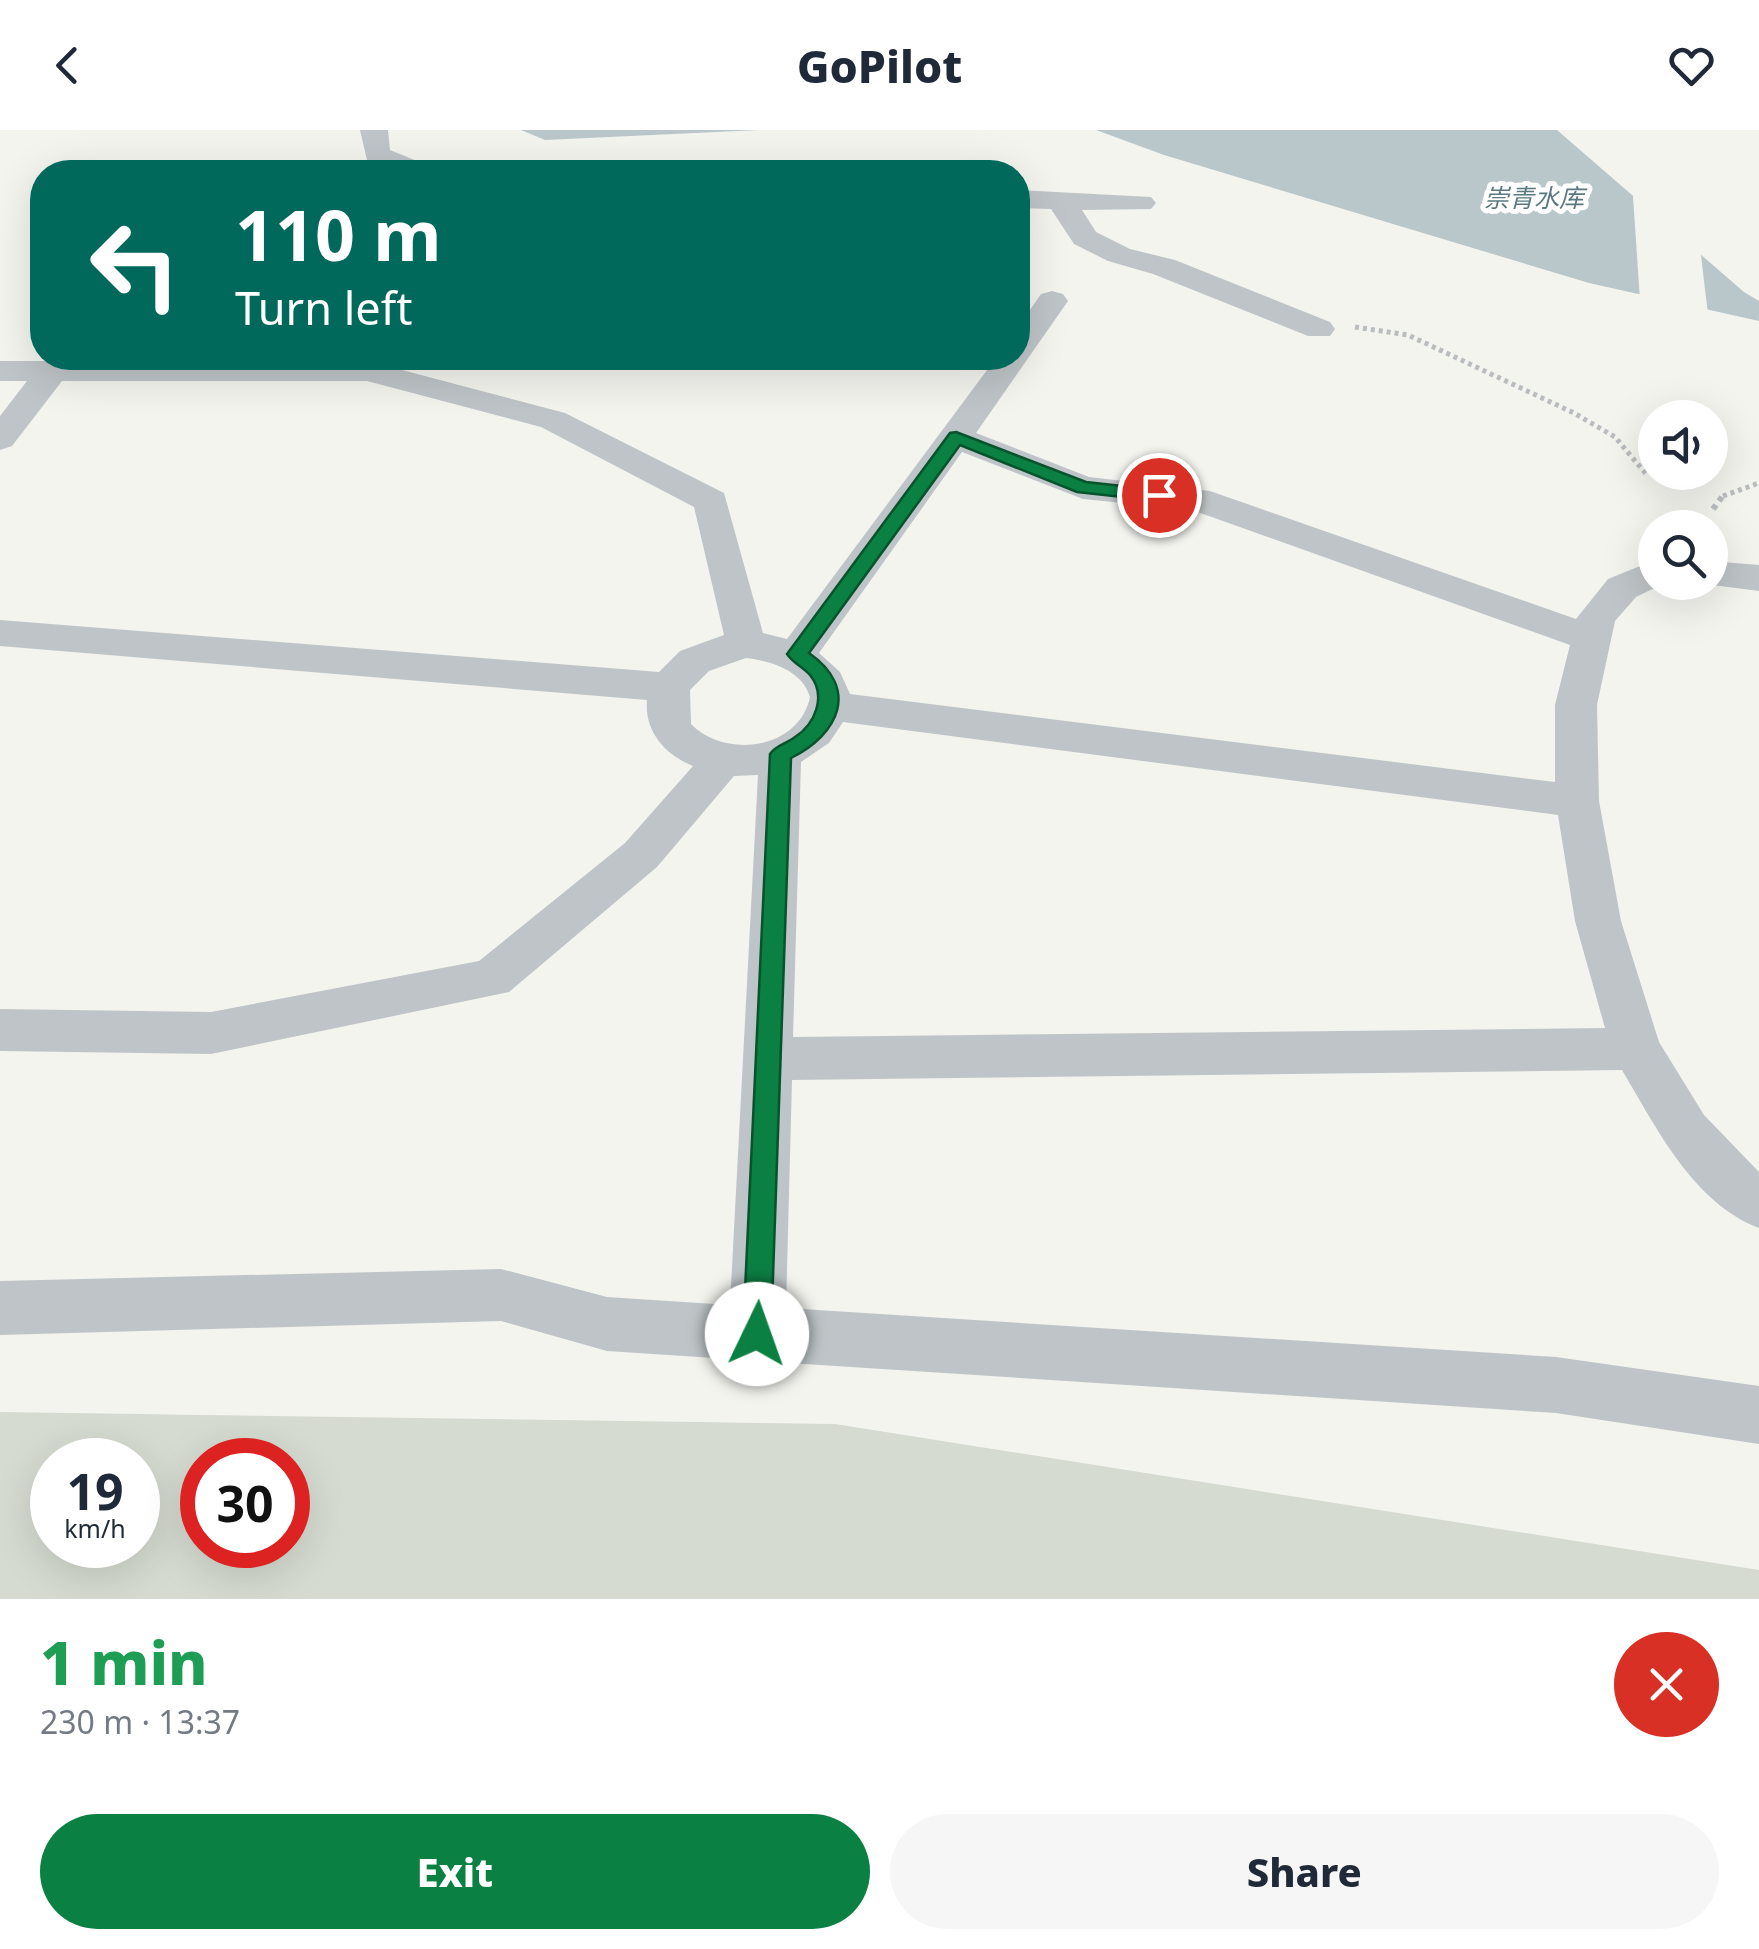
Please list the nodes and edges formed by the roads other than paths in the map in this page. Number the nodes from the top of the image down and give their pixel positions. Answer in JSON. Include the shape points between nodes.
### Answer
{"nodes":[{"id":1,"x":374,"y":130,"type":"edge"},
{"id":2,"x":391,"y":160,"type":"edge"},
{"id":3,"x":1030,"y":200,"type":"edge"},
{"id":4,"x":1061,"y":201,"type":"junction"},
{"id":5,"x":1142,"y":203,"type":"dead end"},
{"id":6,"x":1052,"y":301,"type":"dead end"},
{"id":7,"x":1319,"y":329,"type":"road end"},
{"id":8,"x":1030,"y":333,"type":"edge"},
{"id":9,"x":53,"y":370,"type":"joint"},
{"id":10,"x":359,"y":370,"type":"edge"},
{"id":11,"x":1003,"y":370,"type":"edge"},
{"id":12,"x":0,"y":371,"type":"edge"},
{"id":13,"x":956,"y":437,"type":"junction"},
{"id":14,"x":0,"y":439,"type":"edge"},
{"id":15,"x":1728,"y":575,"type":"edge"},
{"id":16,"x":1759,"y":578,"type":"edge"},
{"id":17,"x":1638,"y":579,"type":"edge"},
{"id":18,"x":0,"y":633,"type":"edge"},
{"id":19,"x":1590,"y":638,"type":"junction"},
{"id":20,"x":746,"y":644,"type":"junction"},
{"id":21,"x":797,"y":654,"type":"junction"},
{"id":22,"x":670,"y":687,"type":"junction"},
{"id":23,"x":828,"y":706,"type":"junction"},
{"id":24,"x":780,"y":754,"type":"junction"},
{"id":25,"x":724,"y":759,"type":"junction"},
{"id":26,"x":1577,"y":802,"type":"junction"},
{"id":27,"x":0,"y":1030,"type":"edge"},
{"id":28,"x":1636,"y":1048,"type":"junction"},
{"id":29,"x":769,"y":1059,"type":"junction"},
{"id":30,"x":1759,"y":1204,"type":"edge"},
{"id":31,"x":0,"y":1308,"type":"edge"},
{"id":32,"x":757,"y":1334,"type":"junction"},
{"id":33,"x":1759,"y":1415,"type":"edge"}],
"edges":[{"from":1,"to":2,"type":"street","via":[[377,154]]},
{"from":3,"to":4,"type":"street"},
{"from":4,"to":5,"type":"street"},
{"from":4,"to":7,"type":"street","via":[[1085,238]]},
{"from":6,"to":8,"type":"street"},
{"from":9,"to":12,"type":"street"},
{"from":9,"to":14,"type":"street"},
{"from":10,"to":20,"type":"street","via":[[553,420],[712,500]]},
{"from":11,"to":13,"type":"street"},
{"from":13,"to":19,"type":"street","via":[[1083,488],[1197,499]]},
{"from":13,"to":21,"type":"street"},
{"from":15,"to":16,"type":"street"},
{"from":17,"to":19,"type":"street","via":[[1608,601]]},
{"from":18,"to":22,"type":"street"},
{"from":19,"to":26,"type":"street","via":[[1576,705]]},
{"from":20,"to":21,"type":"street"},
{"from":20,"to":22,"type":"street","via":[[699,657]]},
{"from":21,"to":23,"type":"street","via":[[827,686]]},
{"from":22,"to":25,"type":"street","via":[[669,724],[681,740]]},
{"from":23,"to":24,"type":"street","via":[[804,742]]},
{"from":23,"to":26,"type":"street"},
{"from":24,"to":25,"type":"street"},
{"from":24,"to":29,"type":"street"},
{"from":25,"to":27,"type":"street","via":[[640,855],[492,978],[211,1033]]},
{"from":26,"to":28,"type":"street","via":[[1598,921]]},
{"from":28,"to":29,"type":"street"},
{"from":28,"to":30,"type":"street","via":[[1686,1131]]},
{"from":29,"to":32,"type":"street"},
{"from":31,"to":32,"type":"street","via":[[501,1295],[607,1324]]},
{"from":32,"to":33,"type":"street","via":[[1556,1385]]}]}
